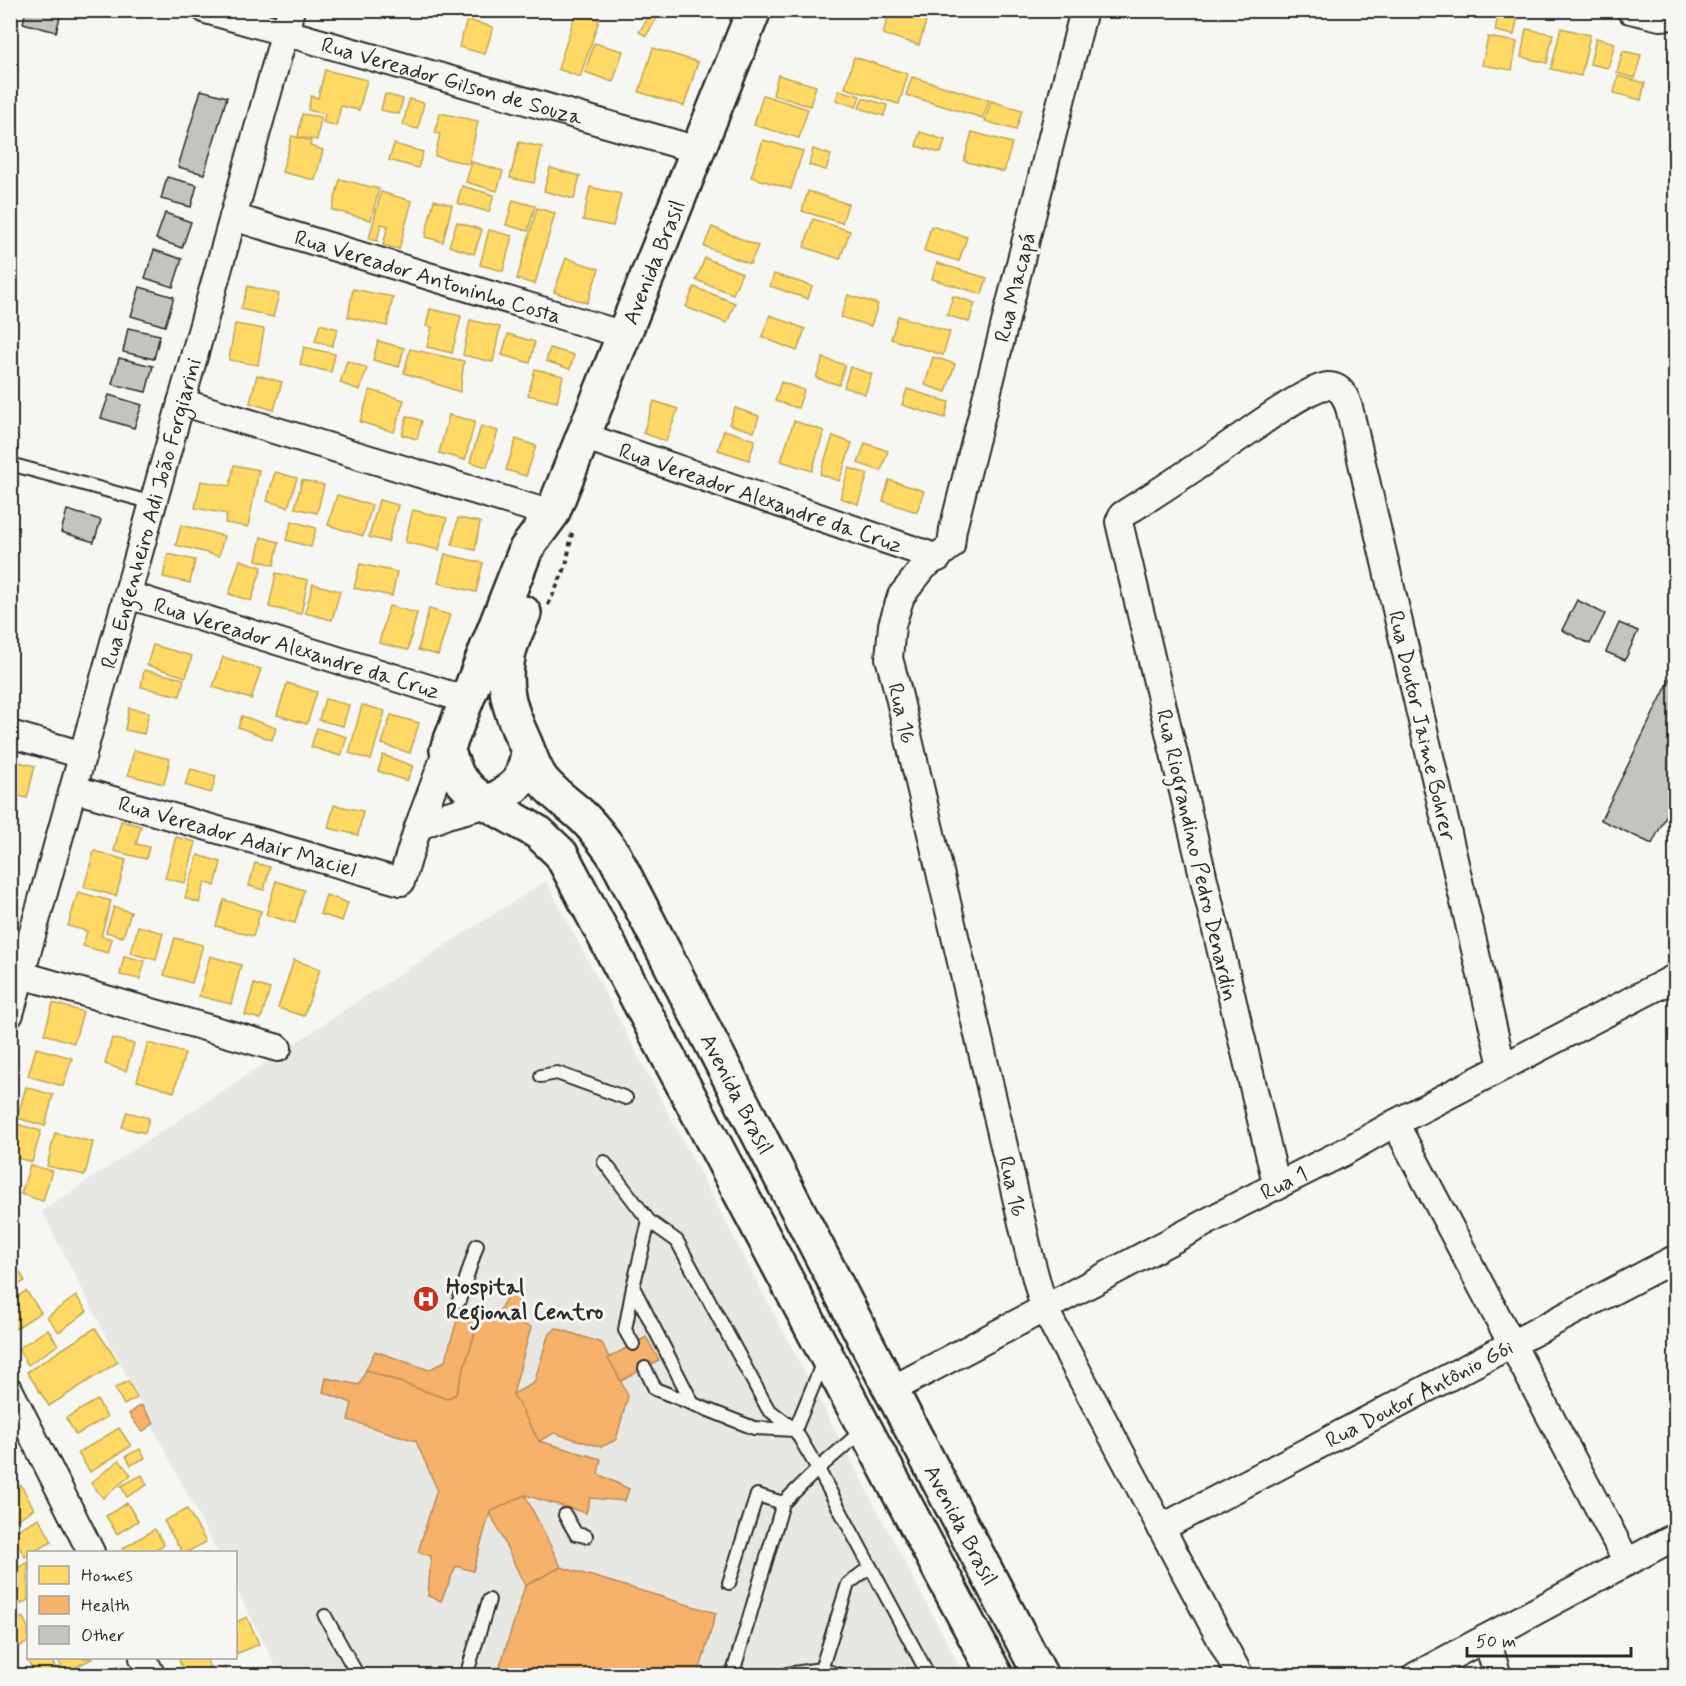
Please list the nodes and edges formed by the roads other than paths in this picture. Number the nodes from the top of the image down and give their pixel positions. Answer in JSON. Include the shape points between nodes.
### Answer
{"nodes":[{"id":1,"x":206,"y":10,"type":"edge"},
{"id":2,"x":754,"y":10,"type":"edge"},
{"id":3,"x":1084,"y":10,"type":"edge"},
{"id":4,"x":1630,"y":10,"type":"edge"},
{"id":5,"x":1676,"y":16,"type":"edge"},
{"id":6,"x":288,"y":22,"type":"edge"},
{"id":7,"x":698,"y":150,"type":"junction"},
{"id":8,"x":233,"y":217,"type":"junction"},
{"id":9,"x":624,"y":334,"type":"junction"},
{"id":10,"x":181,"y":402,"type":"junction"},
{"id":11,"x":583,"y":436,"type":"junction"},
{"id":12,"x":10,"y":464,"type":"edge"},
{"id":13,"x":153,"y":503,"type":"junction"},
{"id":14,"x":552,"y":514,"type":"junction"},
{"id":15,"x":1119,"y":522,"type":"joint"},
{"id":16,"x":938,"y":558,"type":"junction"},
{"id":17,"x":128,"y":595,"type":"junction"},
{"id":18,"x":889,"y":658,"type":"joint"},
{"id":19,"x":467,"y":700,"type":"junction"},
{"id":20,"x":514,"y":723,"type":"junction"},
{"id":21,"x":10,"y":734,"type":"edge"},
{"id":22,"x":447,"y":750,"type":"junction"},
{"id":23,"x":528,"y":753,"type":"junction"},
{"id":24,"x":83,"y":755,"type":"junction"},
{"id":25,"x":74,"y":789,"type":"junction"},
{"id":26,"x":488,"y":804,"type":"junction"},
{"id":27,"x":418,"y":827,"type":"junction"},
{"id":28,"x":401,"y":882,"type":"joint"},
{"id":29,"x":22,"y":975,"type":"junction"},
{"id":30,"x":1676,"y":977,"type":"edge"},
{"id":31,"x":10,"y":1014,"type":"edge"},
{"id":32,"x":278,"y":1048,"type":"dead end"},
{"id":33,"x":1502,"y":1066,"type":"junction"},
{"id":34,"x":542,"y":1076,"type":"dead end"},
{"id":35,"x":626,"y":1098,"type":"dead end"},
{"id":36,"x":1395,"y":1123,"type":"junction"},
{"id":37,"x":604,"y":1162,"type":"dead end"},
{"id":38,"x":1277,"y":1187,"type":"junction"},
{"id":39,"x":649,"y":1221,"type":"junction"},
{"id":40,"x":477,"y":1245,"type":"dead end"},
{"id":41,"x":1676,"y":1258,"type":"edge"},
{"id":42,"x":828,"y":1268,"type":"junction"},
{"id":43,"x":633,"y":1287,"type":"junction"},
{"id":44,"x":790,"y":1287,"type":"junction"},
{"id":45,"x":459,"y":1301,"type":"dead end"},
{"id":46,"x":1044,"y":1308,"type":"junction"},
{"id":47,"x":633,"y":1344,"type":"dead end"},
{"id":48,"x":1512,"y":1344,"type":"junction"},
{"id":49,"x":826,"y":1355,"type":"junction"},
{"id":50,"x":645,"y":1368,"type":"dead end"},
{"id":51,"x":891,"y":1390,"type":"junction"},
{"id":52,"x":10,"y":1391,"type":"edge"},
{"id":53,"x":693,"y":1404,"type":"junction"},
{"id":54,"x":866,"y":1428,"type":"junction"},
{"id":55,"x":795,"y":1430,"type":"junction"},
{"id":56,"x":20,"y":1436,"type":"edge"},
{"id":57,"x":818,"y":1469,"type":"junction"},
{"id":58,"x":783,"y":1503,"type":"junction"},
{"id":59,"x":565,"y":1515,"type":"dead end"},
{"id":60,"x":1161,"y":1528,"type":"junction"},
{"id":61,"x":586,"y":1536,"type":"dead end"},
{"id":62,"x":1676,"y":1536,"type":"edge"},
{"id":63,"x":89,"y":1551,"type":"edge"},
{"id":64,"x":1627,"y":1562,"type":"junction"},
{"id":65,"x":870,"y":1567,"type":"junction"},
{"id":66,"x":729,"y":1583,"type":"dead end"},
{"id":67,"x":489,"y":1600,"type":"dead end"},
{"id":68,"x":325,"y":1616,"type":"dead end"},
{"id":69,"x":1486,"y":1638,"type":"junction"},
{"id":70,"x":144,"y":1659,"type":"edge"},
{"id":71,"x":820,"y":1672,"type":"edge"},
{"id":72,"x":152,"y":1676,"type":"edge"},
{"id":73,"x":358,"y":1676,"type":"edge"},
{"id":74,"x":466,"y":1676,"type":"edge"},
{"id":75,"x":732,"y":1676,"type":"edge"},
{"id":76,"x":787,"y":1676,"type":"edge"},
{"id":77,"x":843,"y":1676,"type":"edge"},
{"id":78,"x":928,"y":1676,"type":"edge"},
{"id":79,"x":996,"y":1676,"type":"edge"},
{"id":80,"x":1041,"y":1676,"type":"edge"},
{"id":81,"x":1240,"y":1676,"type":"edge"},
{"id":82,"x":1415,"y":1676,"type":"edge"},
{"id":83,"x":1498,"y":1676,"type":"edge"}],
"edges":[{"from":1,"to":6,"type":"street","name":"Rua Vereador Gilson de Souza"},
{"from":2,"to":7,"type":"street","name":"Avenida Brasil"},
{"from":3,"to":16,"type":"street","name":"Rua Macapá","via":[[951,546]]},
{"from":4,"to":5,"type":"street","via":[[1660,17]]},
{"from":6,"to":7,"type":"street","name":"Rua Vereador Gilson de Souza"},
{"from":6,"to":8,"type":"street","name":"Rua Engenheiro Adi João Forgiarini"},
{"from":7,"to":9,"type":"street","name":"Avenida Brasil"},
{"from":8,"to":9,"type":"street","name":"Rua Vereador Antoninho Costa"},
{"from":8,"to":10,"type":"street","name":"Rua Engenheiro Adi João Forgiarini"},
{"from":9,"to":11,"type":"street","name":"Avenida Brasil"},
{"from":10,"to":13,"type":"street","name":"Rua Engenheiro Adi João Forgiarini"},
{"from":10,"to":14,"type":"street"},
{"from":11,"to":14,"type":"street","name":"Avenida Brasil"},
{"from":11,"to":16,"type":"street","name":"Rua Vereador Alexandre da Cruz"},
{"from":12,"to":13,"type":"lane"},
{"from":13,"to":17,"type":"street","name":"Rua Engenheiro Adi João Forgiarini"},
{"from":14,"to":19,"type":"street","name":"Avenida Brasil","via":[[526,549]]},
{"from":14,"to":20,"type":"street","name":"Avenida Brasil","via":[[546,558],[509,651],[507,698]]},
{"from":15,"to":33,"type":"street","name":"Rua Doutor Jaime Bohrer","via":[[1122,515],[1283,408],[1317,388],[1339,389],[1352,420]]},
{"from":15,"to":38,"type":"street","name":"Rua Riograndino Pedro Denardin"},
{"from":16,"to":18,"type":"street","name":"Rua Macapá","via":[[924,567],[901,596],[892,625]]},
{"from":17,"to":19,"type":"street","name":"Rua Vereador Alexandre da Cruz"},
{"from":17,"to":24,"type":"street","name":"Rua Engenheiro Adi João Forgiarini"},
{"from":18,"to":46,"type":"street","name":"Rua 16"},
{"from":19,"to":20,"type":"street","via":[[485,704]]},
{"from":19,"to":22,"type":"street","name":"Avenida Brasil"},
{"from":20,"to":23,"type":"street","name":"Avenida Brasil"},
{"from":21,"to":24,"type":"street"},
{"from":22,"to":26,"type":"street","name":"Avenida Brasil","via":[[458,777]]},
{"from":22,"to":27,"type":"street","name":"Avenida Brasil"},
{"from":23,"to":26,"type":"street","via":[[524,775],[515,787]]},
{"from":23,"to":42,"type":"street","name":"Avenida Brasil","via":[[541,780],[593,827],[614,855]]},
{"from":24,"to":25,"type":"street","name":"Rua Engenheiro Adi João Forgiarini"},
{"from":25,"to":28,"type":"street","name":"Rua Vereador Adair Maciel"},
{"from":25,"to":29,"type":"street","name":"Rua Engenheiro Adi João Forgiarini"},
{"from":26,"to":27,"type":"street"},
{"from":26,"to":44,"type":"street","name":"Avenida Brasil","via":[[539,833],[561,854]]},
{"from":27,"to":28,"type":"street","name":"Avenida Brasil"},
{"from":29,"to":31,"type":"street","name":"Rua Engenheiro Adi João Forgiarini"},
{"from":29,"to":32,"type":"street"},
{"from":30,"to":33,"type":"street","name":"Rua 1"},
{"from":33,"to":36,"type":"street","name":"Rua 1"},
{"from":34,"to":35,"type":"lane","via":[[557,1073]]},
{"from":36,"to":38,"type":"street","name":"Rua 1"},
{"from":36,"to":48,"type":"street"},
{"from":37,"to":39,"type":"lane"},
{"from":38,"to":46,"type":"street","name":"Rua 1"},
{"from":39,"to":43,"type":"lane"},
{"from":39,"to":55,"type":"lane","via":[[677,1241],[768,1409]]},
{"from":40,"to":45,"type":"lane"},
{"from":41,"to":48,"type":"street","name":"Rua Doutor Antônio Gói"},
{"from":42,"to":44,"type":"street"},
{"from":42,"to":51,"type":"street","name":"Avenida Brasil"},
{"from":43,"to":47,"type":"lane","via":[[625,1330]]},
{"from":43,"to":53,"type":"lane"},
{"from":44,"to":49,"type":"street","name":"Avenida Brasil"},
{"from":46,"to":51,"type":"street","name":"Rua 1"},
{"from":46,"to":60,"type":"street","name":"Rua 16"},
{"from":48,"to":60,"type":"street","name":"Rua Doutor Antônio Gói"},
{"from":48,"to":64,"type":"street"},
{"from":49,"to":54,"type":"street","name":"Avenida Brasil"},
{"from":49,"to":55,"type":"lane"},
{"from":50,"to":53,"type":"lane","via":[[656,1389]]},
{"from":51,"to":80,"type":"street","name":"Avenida Brasil"},
{"from":52,"to":56,"type":"street"},
{"from":53,"to":55,"type":"lane","via":[[754,1428]]},
{"from":54,"to":57,"type":"lane"},
{"from":54,"to":79,"type":"street","name":"Avenida Brasil"},
{"from":55,"to":57,"type":"lane"},
{"from":56,"to":63,"type":"street"},
{"from":57,"to":58,"type":"lane"},
{"from":57,"to":65,"type":"lane"},
{"from":58,"to":66,"type":"lane","via":[[757,1495]]},
{"from":58,"to":75,"type":"lane"},
{"from":59,"to":61,"type":"lane","via":[[576,1533]]},
{"from":60,"to":81,"type":"street","name":"Rua 16"},
{"from":62,"to":64,"type":"street"},
{"from":64,"to":69,"type":"street"},
{"from":65,"to":71,"type":"lane","via":[[848,1584]]},
{"from":65,"to":78,"type":"lane"},
{"from":67,"to":74,"type":"lane"},
{"from":68,"to":73,"type":"lane"},
{"from":69,"to":82,"type":"street"},
{"from":69,"to":83,"type":"street"},
{"from":70,"to":72,"type":"street"},
{"from":71,"to":76,"type":"lane"},
{"from":71,"to":77,"type":"lane"}]}
